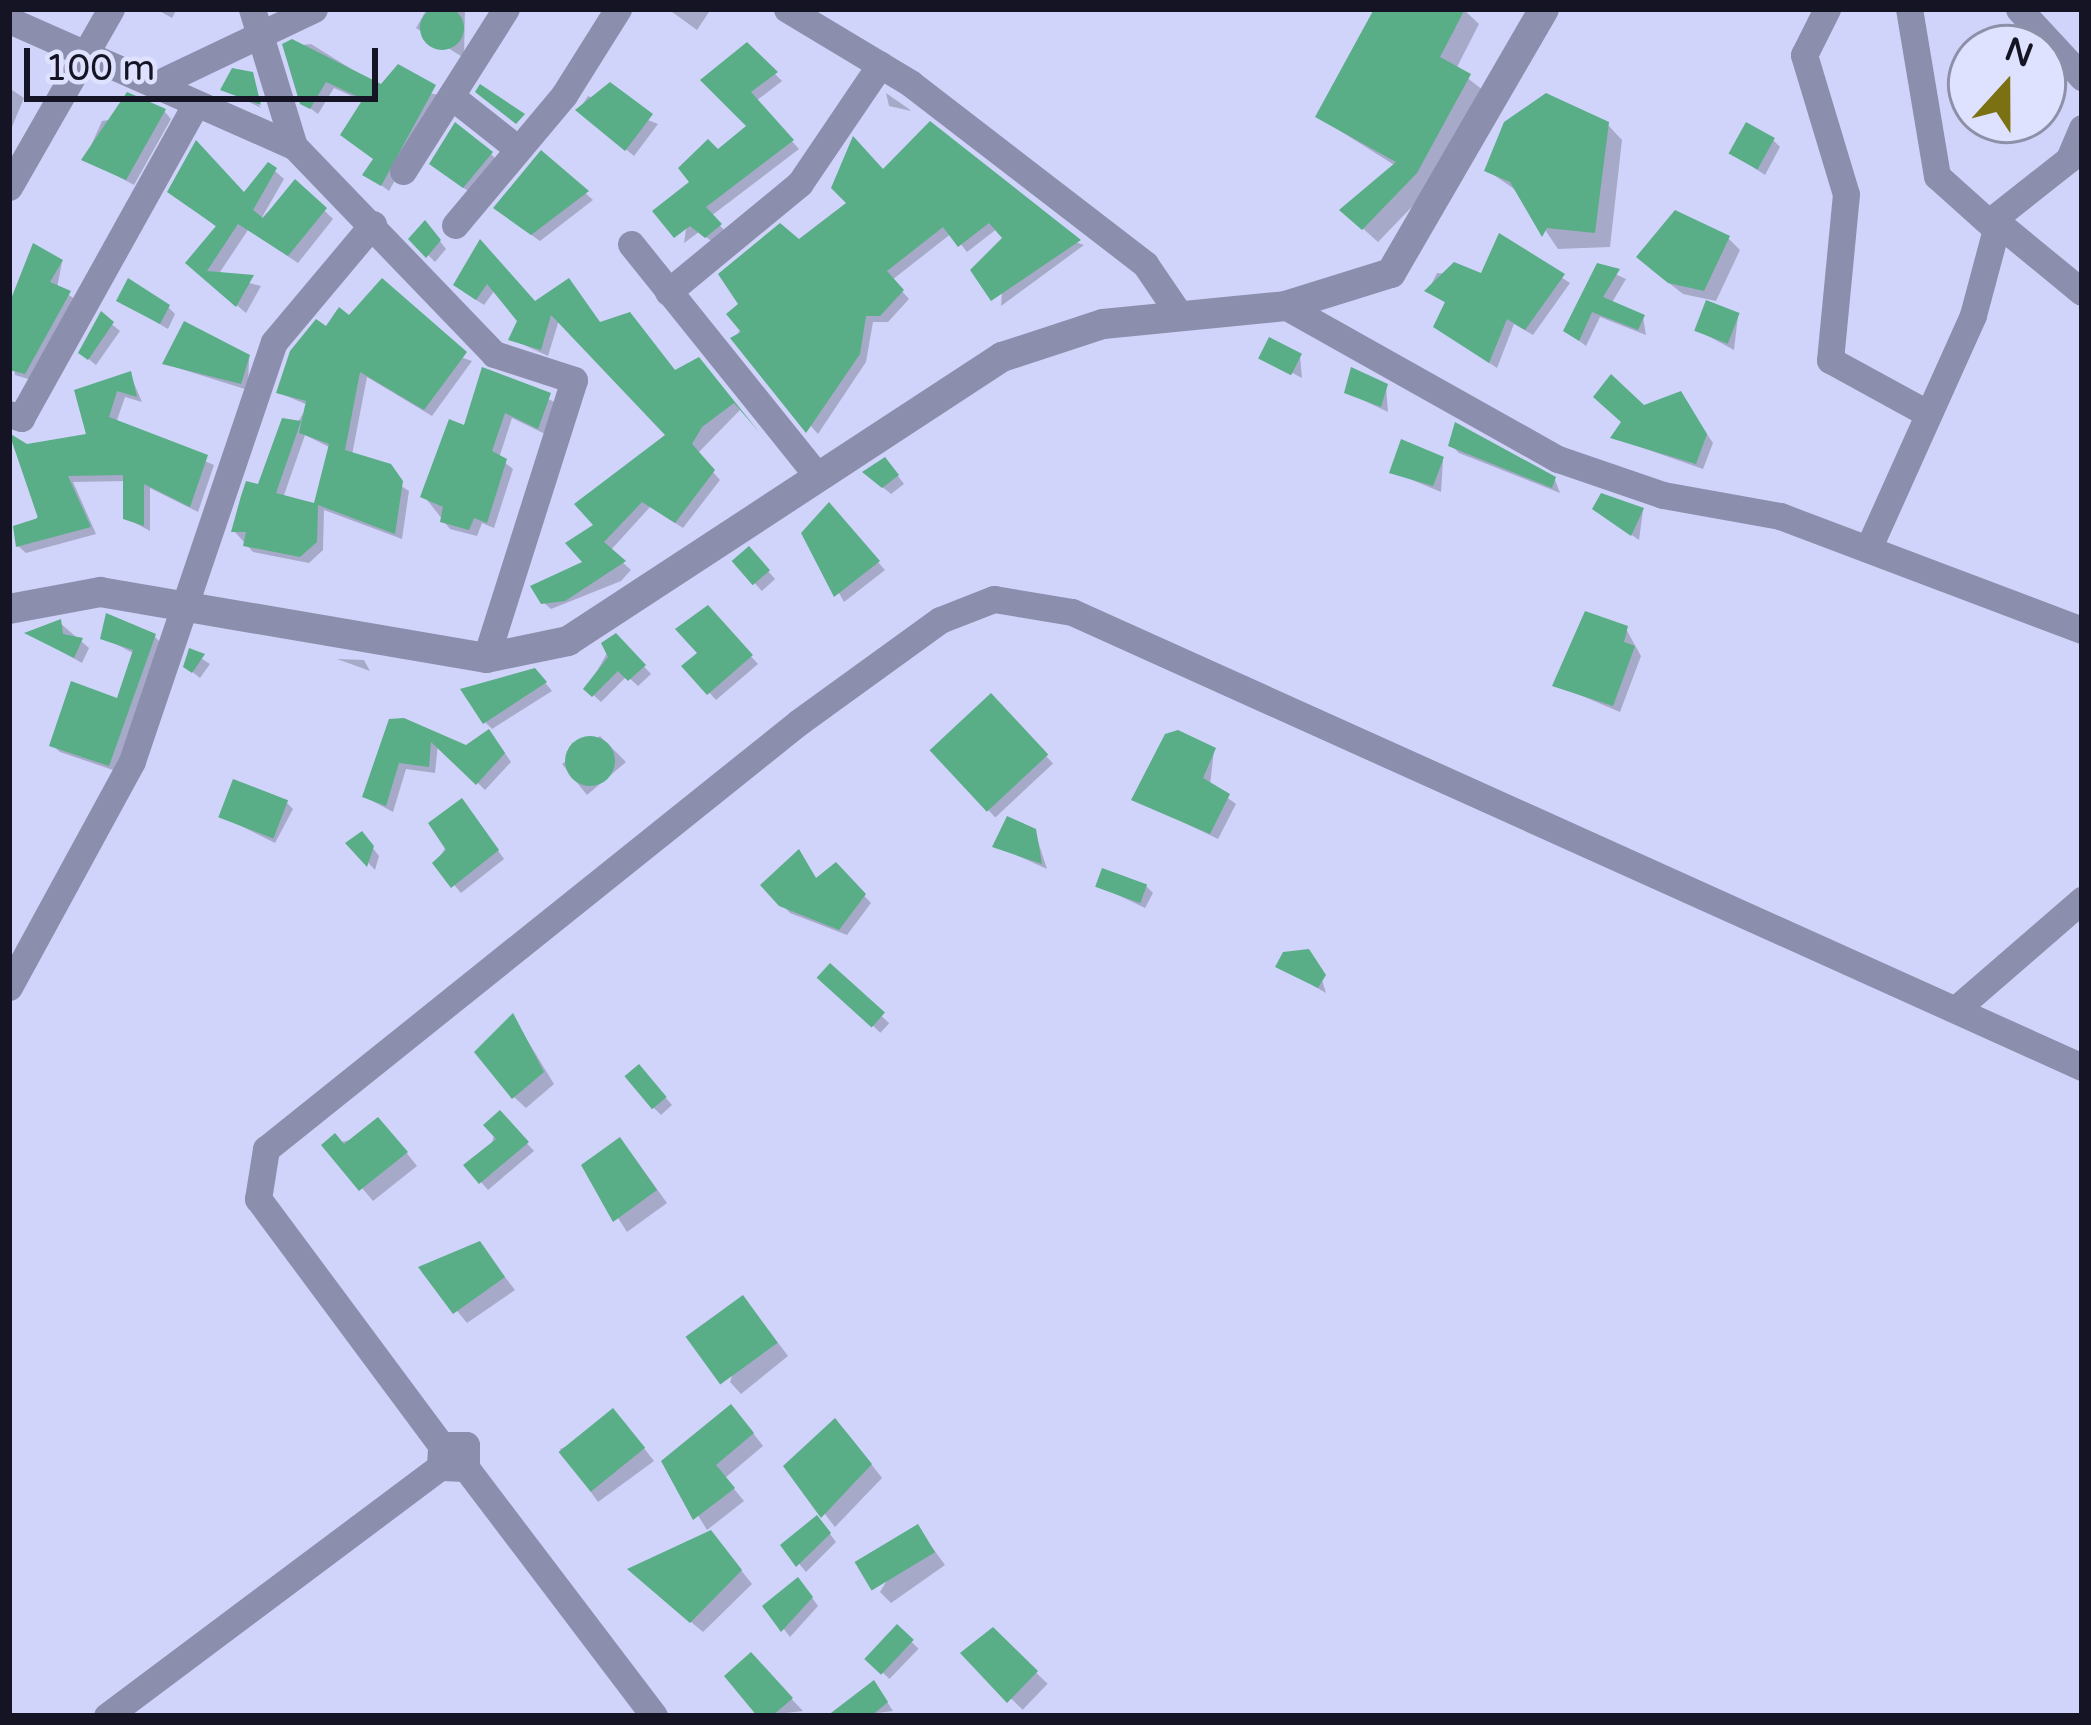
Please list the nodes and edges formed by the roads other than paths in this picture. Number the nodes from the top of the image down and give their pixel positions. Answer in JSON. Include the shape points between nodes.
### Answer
{"nodes":[{"id":1,"x":111,"y":9,"type":"edge"},
{"id":2,"x":252,"y":9,"type":"edge"},
{"id":3,"x":314,"y":9,"type":"edge"},
{"id":4,"x":506,"y":9,"type":"edge"},
{"id":5,"x":618,"y":9,"type":"edge"},
{"id":6,"x":787,"y":9,"type":"edge"},
{"id":7,"x":1544,"y":9,"type":"edge"},
{"id":8,"x":1827,"y":9,"type":"edge"},
{"id":9,"x":1909,"y":9,"type":"edge"},
{"id":10,"x":2019,"y":9,"type":"edge"},
{"id":11,"x":9,"y":20,"type":"edge"},
{"id":12,"x":260,"y":42,"type":"junction"},
{"id":13,"x":87,"y":49,"type":"junction"},
{"id":14,"x":880,"y":65,"type":"junction"},
{"id":15,"x":2082,"y":77,"type":"edge"},
{"id":16,"x":165,"y":80,"type":"junction"},
{"id":17,"x":451,"y":96,"type":"junction"},
{"id":18,"x":194,"y":106,"type":"junction"},
{"id":19,"x":2082,"y":128,"type":"edge"},
{"id":20,"x":294,"y":146,"type":"junction"},
{"id":21,"x":518,"y":149,"type":"junction"},
{"id":22,"x":403,"y":171,"type":"dead end"},
{"id":23,"x":9,"y":187,"type":"edge"},
{"id":24,"x":1993,"y":219,"type":"junction"},
{"id":25,"x":373,"y":224,"type":"junction"},
{"id":26,"x":455,"y":225,"type":"dead end"},
{"id":27,"x":631,"y":244,"type":"dead end"},
{"id":28,"x":668,"y":292,"type":"junction"},
{"id":29,"x":2082,"y":292,"type":"edge"},
{"id":30,"x":1285,"y":306,"type":"junction"},
{"id":31,"x":1177,"y":311,"type":"junction"},
{"id":32,"x":1925,"y":412,"type":"junction"},
{"id":33,"x":9,"y":414,"type":"edge"},
{"id":34,"x":817,"y":475,"type":"junction"},
{"id":35,"x":1868,"y":549,"type":"junction"},
{"id":36,"x":190,"y":603,"type":"junction"},
{"id":37,"x":9,"y":609,"type":"edge"},
{"id":38,"x":2082,"y":630,"type":"edge"},
{"id":39,"x":486,"y":658,"type":"junction"},
{"id":40,"x":2082,"y":900,"type":"edge"},
{"id":41,"x":9,"y":987,"type":"edge"},
{"id":42,"x":1956,"y":1010,"type":"junction"},
{"id":43,"x":2082,"y":1067,"type":"edge"},
{"id":44,"x":449,"y":1460,"type":"junction"},
{"id":45,"x":107,"y":1716,"type":"edge"},
{"id":46,"x":654,"y":1716,"type":"edge"}],
"edges":[{"from":1,"to":13,"type":"street"},
{"from":2,"to":12,"type":"street"},
{"from":3,"to":12,"type":"street"},
{"from":4,"to":17,"type":"street"},
{"from":5,"to":21,"type":"street"},
{"from":6,"to":14,"type":"street"},
{"from":7,"to":30,"type":"street","via":[[1391,273]]},
{"from":8,"to":32,"type":"street","via":[[1804,56],[1846,194],[1830,360]]},
{"from":9,"to":24,"type":"street","via":[[1937,176]]},
{"from":10,"to":15,"type":"street"},
{"from":11,"to":13,"type":"street"},
{"from":12,"to":16,"type":"street"},
{"from":12,"to":20,"type":"street"},
{"from":13,"to":16,"type":"street"},
{"from":13,"to":23,"type":"street"},
{"from":14,"to":28,"type":"street","via":[[800,183]]},
{"from":14,"to":31,"type":"street","via":[[1145,264]]},
{"from":16,"to":18,"type":"street"},
{"from":17,"to":21,"type":"street"},
{"from":17,"to":22,"type":"street"},
{"from":18,"to":20,"type":"street"},
{"from":18,"to":33,"type":"street","via":[[22,416]]},
{"from":19,"to":24,"type":"street","via":[[2069,159]]},
{"from":20,"to":25,"type":"street"},
{"from":21,"to":26,"type":"street"},
{"from":24,"to":29,"type":"street"},
{"from":24,"to":32,"type":"street","via":[[1973,315]]},
{"from":25,"to":36,"type":"street","via":[[274,342]]},
{"from":25,"to":39,"type":"street","via":[[494,354],[574,380]]},
{"from":27,"to":28,"type":"street"},
{"from":28,"to":34,"type":"street"},
{"from":30,"to":31,"type":"street"},
{"from":30,"to":35,"type":"street","via":[[1558,459]]},
{"from":31,"to":34,"type":"street","via":[[1001,357]]},
{"from":32,"to":35,"type":"street"},
{"from":34,"to":39,"type":"street","via":[[615,618]]},
{"from":35,"to":38,"type":"street"},
{"from":36,"to":37,"type":"street","via":[[100,592]]},
{"from":36,"to":39,"type":"street"},
{"from":36,"to":41,"type":"street","via":[[103,824]]},
{"from":40,"to":42,"type":"street"},
{"from":42,"to":43,"type":"street"},
{"from":42,"to":44,"type":"street","via":[[1072,612],[994,599],[940,620],[799,722],[266,1149],[258,1199]]},
{"from":44,"to":45,"type":"street"},
{"from":44,"to":46,"type":"street"}]}
